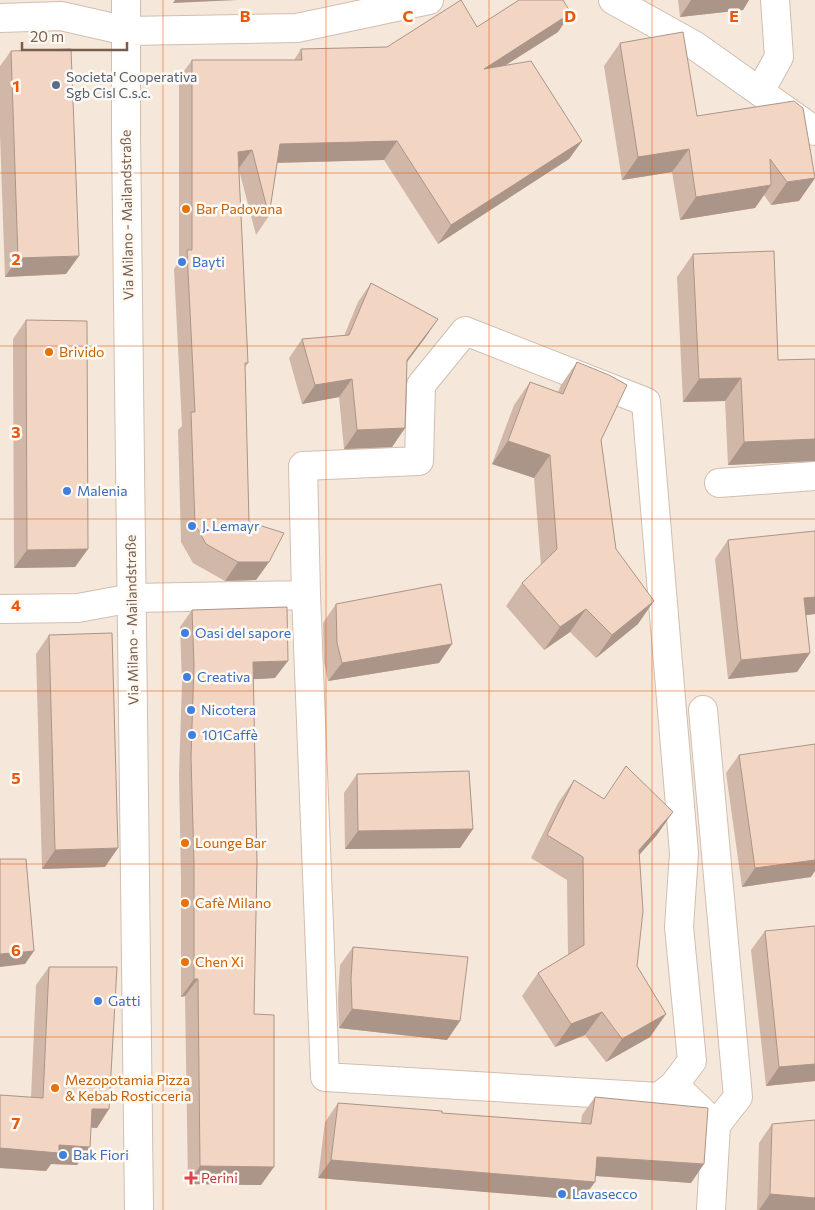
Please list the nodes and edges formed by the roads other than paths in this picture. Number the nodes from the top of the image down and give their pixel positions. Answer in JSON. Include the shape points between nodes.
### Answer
{"nodes":[{"id":1,"x":126,"y":0,"type":"edge"},
{"id":2,"x":429,"y":0,"type":"edge"},
{"id":3,"x":613,"y":0,"type":"edge"},
{"id":4,"x":775,"y":0,"type":"edge"},
{"id":5,"x":0,"y":18,"type":"edge"},
{"id":6,"x":127,"y":31,"type":"junction"},
{"id":7,"x":760,"y":91,"type":"junction"},
{"id":8,"x":815,"y":131,"type":"edge"},
{"id":9,"x":815,"y":476,"type":"edge"},
{"id":10,"x":719,"y":483,"type":"dead end"},
{"id":11,"x":306,"y":595,"type":"junction"},
{"id":12,"x":132,"y":598,"type":"junction"},
{"id":13,"x":0,"y":609,"type":"edge"},
{"id":14,"x":703,"y":710,"type":"dead end"},
{"id":15,"x":674,"y":1085,"type":"junction"},
{"id":16,"x":716,"y":1125,"type":"junction"},
{"id":17,"x":138,"y":1210,"type":"edge"},
{"id":18,"x":711,"y":1210,"type":"edge"}],
"edges":[{"from":1,"to":6,"type":"street","name":"Via Milano - Mailandstraße"},
{"from":2,"to":6,"type":"street","via":[[297,28]]},
{"from":3,"to":7,"type":"street","via":[[694,45]]},
{"from":4,"to":7,"type":"street","via":[[779,57]]},
{"from":5,"to":6,"type":"street","via":[[61,16]]},
{"from":6,"to":12,"type":"street","name":"Via Milano - Mailandstraße"},
{"from":7,"to":8,"type":"street"},
{"from":9,"to":10,"type":"street"},
{"from":11,"to":12,"type":"street"},
{"from":11,"to":15,"type":"street","via":[[325,1076],[659,1097]]},
{"from":11,"to":15,"type":"street","via":[[303,466],[419,461],[421,385],[466,331],[646,402],[684,853],[680,927],[692,1061]]},
{"from":12,"to":13,"type":"street","via":[[78,608]]},
{"from":12,"to":17,"type":"street","name":"Via Milano - Mailandstraße"},
{"from":14,"to":16,"type":"street","via":[[738,1097]]},
{"from":15,"to":16,"type":"street"},
{"from":16,"to":18,"type":"street"}]}
